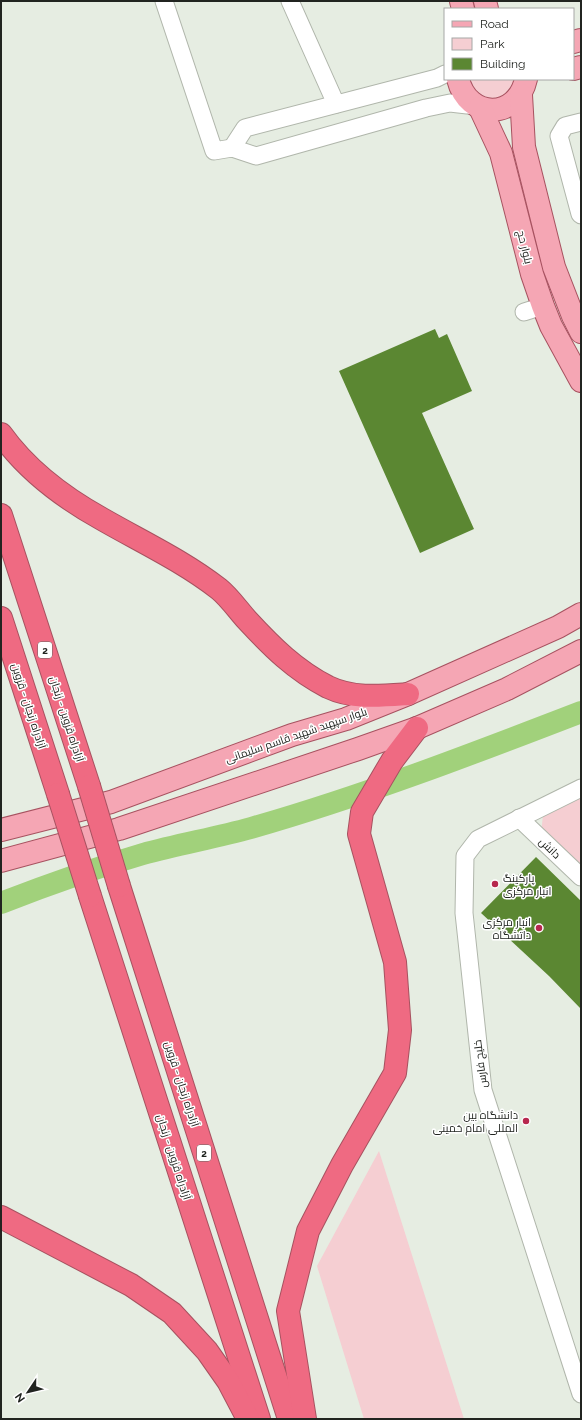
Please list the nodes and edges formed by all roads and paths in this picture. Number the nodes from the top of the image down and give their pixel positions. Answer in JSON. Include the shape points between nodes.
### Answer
{"nodes":[{"id":1,"x":164,"y":1,"type":"edge"},
{"id":2,"x":290,"y":1,"type":"edge"},
{"id":3,"x":444,"y":74,"type":"edge"},
{"id":4,"x":458,"y":80,"type":"edge"},
{"id":5,"x":540,"y":80,"type":"edge"},
{"id":6,"x":523,"y":89,"type":"edge"},
{"id":7,"x":336,"y":104,"type":"junction"},
{"id":8,"x":478,"y":107,"type":"junction"},
{"id":9,"x":581,"y":122,"type":"edge"},
{"id":10,"x":232,"y":148,"type":"junction"},
{"id":11,"x":581,"y":215,"type":"edge"},
{"id":12,"x":581,"y":332,"type":"edge"},
{"id":13,"x":581,"y":381,"type":"edge"},
{"id":14,"x":1,"y":434,"type":"edge"},
{"id":15,"x":1,"y":515,"type":"edge"},
{"id":16,"x":581,"y":614,"type":"edge"},
{"id":17,"x":1,"y":618,"type":"edge"},
{"id":18,"x":581,"y":651,"type":"edge"},
{"id":19,"x":408,"y":694,"type":"junction"},
{"id":20,"x":417,"y":728,"type":"junction"},
{"id":21,"x":581,"y":788,"type":"edge"},
{"id":22,"x":520,"y":818,"type":"junction"},
{"id":23,"x":1,"y":830,"type":"edge"},
{"id":24,"x":1,"y":861,"type":"edge"},
{"id":25,"x":581,"y":877,"type":"edge"},
{"id":26,"x":119,"y":886,"type":"joint"},
{"id":27,"x":90,"y":896,"type":"joint"},
{"id":28,"x":1,"y":1217,"type":"edge"},
{"id":29,"x":578,"y":1369,"type":"edge"},
{"id":30,"x":581,"y":1394,"type":"edge"},
{"id":31,"x":248,"y":1419,"type":"edge"},
{"id":32,"x":259,"y":1419,"type":"edge"},
{"id":33,"x":289,"y":1419,"type":"edge"},
{"id":34,"x":306,"y":1419,"type":"edge"}],
"edges":[{"from":1,"to":10,"type":"street","via":[[214,151]]},
{"from":2,"to":7,"type":"street"},
{"from":3,"to":7,"type":"street"},
{"from":4,"to":8,"type":"main road","name":"بلوار حج","via":[[460,89],[467,99]]},
{"from":5,"to":6,"type":"main road"},
{"from":6,"to":8,"type":"main road","via":[[513,103],[503,108],[492,110]]},
{"from":6,"to":12,"type":"main road","via":[[524,147],[554,267]]},
{"from":7,"to":10,"type":"street","via":[[245,128]]},
{"from":8,"to":10,"type":"street","via":[[450,103],[426,108],[256,156]]},
{"from":8,"to":13,"type":"main road","name":"بلوار حج","via":[[501,153],[532,274],[534,309],[551,326]]},
{"from":9,"to":11,"type":"street","via":[[565,126],[559,136]]},
{"from":14,"to":19,"type":"highway","via":[[28,466],[64,494],[101,518],[190,567],[220,590],[274,650],[306,674],[330,688],[349,694],[374,697]]},
{"from":15,"to":26,"type":"highway","name":"آزادراه قزوین - زنجان","number":"2","bridge":true},
{"from":16,"to":19,"type":"main road","name":"بلوار سپهبد شهید قاسم سلیمانی","via":[[558,627]]},
{"from":17,"to":27,"type":"highway","name":"آزادراه زنجان - قزوین","bridge":true},
{"from":18,"to":20,"type":"main road","via":[[507,689]]},
{"from":19,"to":23,"type":"main road","name":"بلوار سپهبد شهید قاسم سلیمانی","via":[[346,719],[292,735],[111,802]]},
{"from":20,"to":24,"type":"main road","via":[[119,830]]},
{"from":20,"to":34,"type":"highway","via":[[392,761],[362,812],[359,834],[395,962],[400,1030],[395,1073],[342,1165],[308,1231],[288,1311]]},
{"from":21,"to":22,"type":"street","name":"خلیج فارس"},
{"from":22,"to":25,"type":"street","name":"دانش"},
{"from":22,"to":29,"type":"street","name":"خلیج فارس","via":[[478,839],[465,856],[464,913],[483,1090]]},
{"from":26,"to":33,"type":"highway","name":"آزادراه زنجان - قزوین","number":"2"},
{"from":27,"to":32,"type":"highway","name":"آزادراه قزوین - زنجان"},
{"from":28,"to":31,"type":"highway","via":[[131,1285],[172,1313],[207,1351]]},
{"from":29,"to":30,"type":"street","name":"خلیج فارس"}]}
